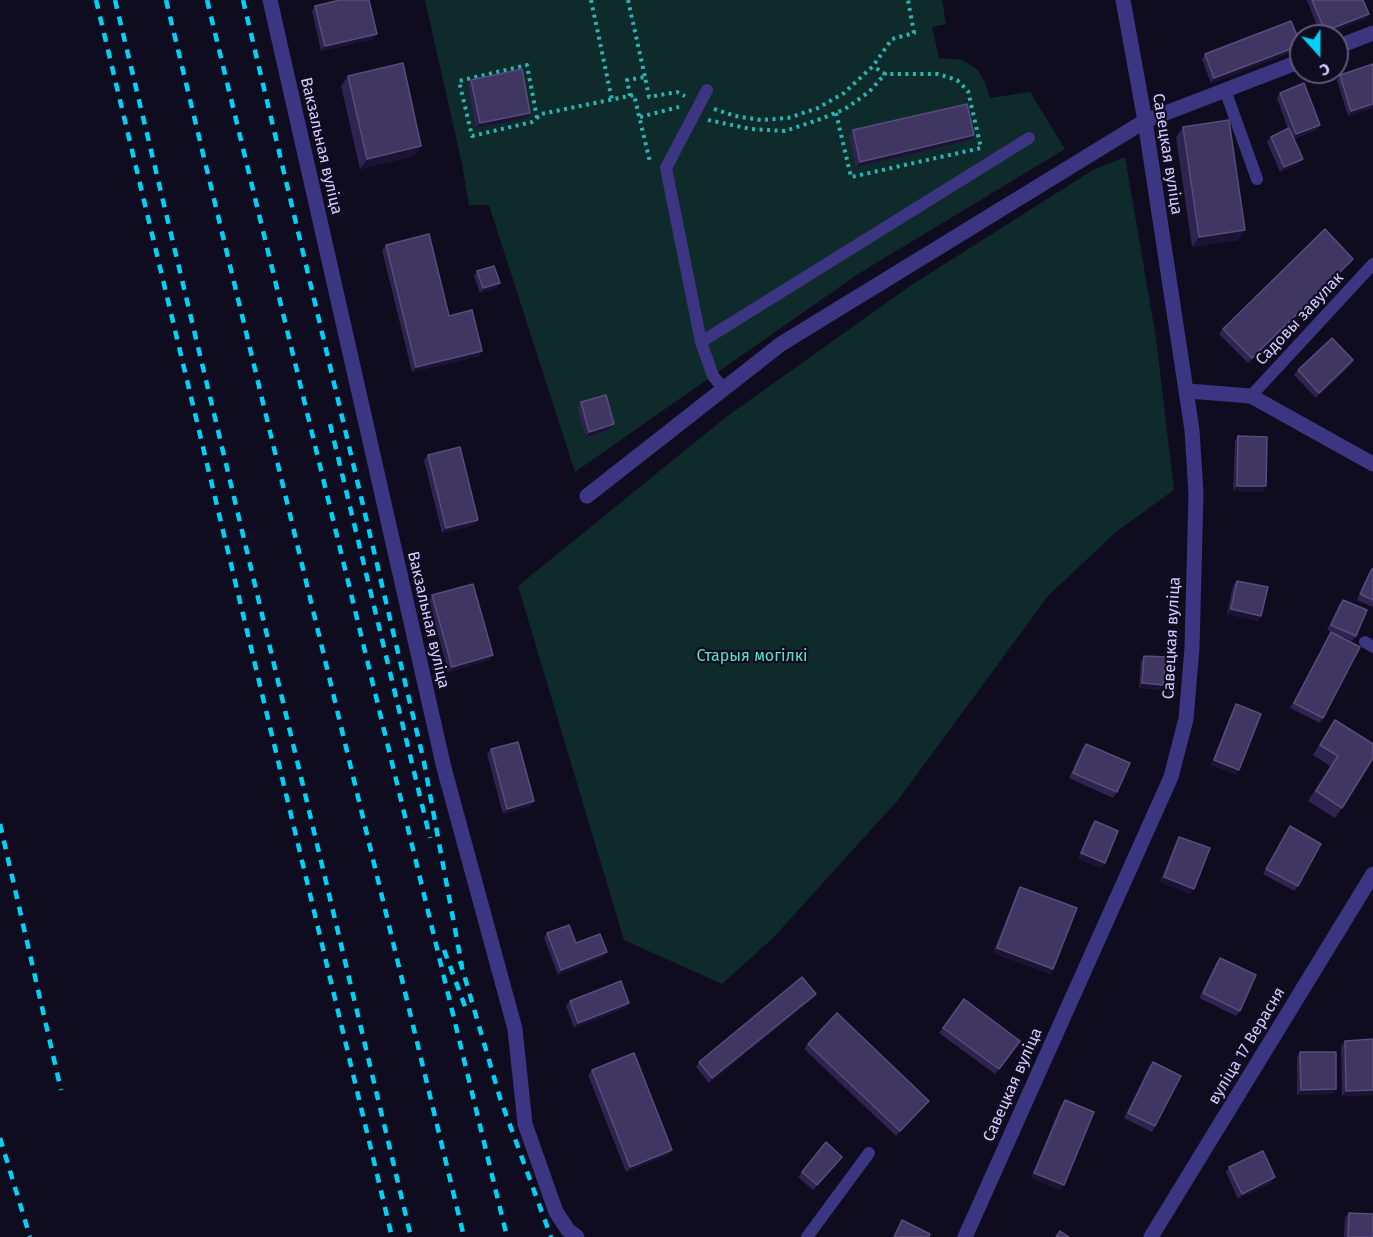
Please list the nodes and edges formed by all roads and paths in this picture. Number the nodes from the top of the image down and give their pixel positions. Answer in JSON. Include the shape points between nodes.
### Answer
{"nodes":[{"id":1,"x":270,"y":0,"type":"edge"},
{"id":2,"x":591,"y":0,"type":"edge"},
{"id":3,"x":628,"y":0,"type":"edge"},
{"id":4,"x":908,"y":0,"type":"edge"},
{"id":5,"x":1124,"y":0,"type":"edge"},
{"id":6,"x":1373,"y":33,"type":"edge"},
{"id":7,"x":1349,"y":42,"type":"edge"},
{"id":8,"x":873,"y":66,"type":"junction"},
{"id":9,"x":1289,"y":66,"type":"edge"},
{"id":10,"x":885,"y":74,"type":"junction"},
{"id":11,"x":645,"y":77,"type":"junction"},
{"id":12,"x":707,"y":90,"type":"dead end"},
{"id":13,"x":1226,"y":90,"type":"junction"},
{"id":14,"x":630,"y":96,"type":"junction"},
{"id":15,"x":612,"y":100,"type":"junction"},
{"id":16,"x":697,"y":109,"type":"junction"},
{"id":17,"x":836,"y":113,"type":"junction"},
{"id":18,"x":640,"y":117,"type":"junction"},
{"id":19,"x":537,"y":118,"type":"junction"},
{"id":20,"x":1145,"y":121,"type":"junction"},
{"id":21,"x":1029,"y":138,"type":"dead end"},
{"id":22,"x":652,"y":173,"type":"dead end"},
{"id":23,"x":1257,"y":179,"type":"dead end"},
{"id":24,"x":1373,"y":264,"type":"edge"},
{"id":25,"x":701,"y":342,"type":"junction"},
{"id":26,"x":724,"y":389,"type":"junction"},
{"id":27,"x":1188,"y":391,"type":"junction"},
{"id":28,"x":1251,"y":396,"type":"junction"},
{"id":29,"x":1373,"y":464,"type":"edge"},
{"id":30,"x":587,"y":496,"type":"dead end"},
{"id":31,"x":1373,"y":874,"type":"edge"},
{"id":32,"x":869,"y":1153,"type":"dead end"},
{"id":33,"x":577,"y":1237,"type":"edge"},
{"id":34,"x":807,"y":1237,"type":"edge"},
{"id":35,"x":965,"y":1237,"type":"edge"},
{"id":36,"x":1151,"y":1237,"type":"edge"}],
"edges":[{"from":1,"to":33,"type":"street","name":"Вакзальная вуліца","via":[[444,768],[515,1029],[525,1124],[556,1212]]},
{"from":2,"to":15,"type":"path"},
{"from":3,"to":11,"type":"path"},
{"from":4,"to":8,"type":"path","via":[[914,33],[892,39]]},
{"from":5,"to":20,"type":"street","name":"Савецкая вуліца"},
{"from":6,"to":7,"type":"street"},
{"from":8,"to":10,"type":"path"},
{"from":8,"to":16,"type":"path","via":[[844,93],[818,108],[788,118],[760,120]]},
{"from":9,"to":13,"type":"street"},
{"from":10,"to":17,"type":"path","via":[[869,92]]},
{"from":10,"to":17,"type":"path","via":[[938,74],[957,80],[968,91],[981,148],[851,177]]},
{"from":11,"to":14,"type":"path","via":[[627,80]]},
{"from":11,"to":16,"type":"path","via":[[649,97],[677,92]]},
{"from":12,"to":16,"type":"lane"},
{"from":13,"to":20,"type":"street"},
{"from":13,"to":23,"type":"lane"},
{"from":14,"to":15,"type":"path"},
{"from":14,"to":18,"type":"path","via":[[634,95]]},
{"from":15,"to":19,"type":"path"},
{"from":16,"to":17,"type":"path","via":[[713,122],[785,130]]},
{"from":16,"to":18,"type":"path","via":[[679,106]]},
{"from":16,"to":25,"type":"lane","via":[[666,168]]},
{"from":18,"to":22,"type":"path"},
{"from":19,"to":19,"type":"path","via":[[472,136],[459,81],[527,66]]},
{"from":20,"to":26,"type":"street","via":[[781,344]]},
{"from":20,"to":27,"type":"street","name":"Савецкая вуліца"},
{"from":21,"to":25,"type":"lane"},
{"from":24,"to":28,"type":"lane","name":"Садовы завулак"},
{"from":25,"to":26,"type":"lane","via":[[713,376]]},
{"from":26,"to":30,"type":"street"},
{"from":27,"to":28,"type":"street"},
{"from":27,"to":35,"type":"street","name":"Савецкая вуліца","via":[[1196,494],[1192,648],[1186,719],[1171,777]]},
{"from":28,"to":29,"type":"street"},
{"from":31,"to":36,"type":"street","name":"вуліца 17 Верасня"},
{"from":32,"to":34,"type":"lane"}]}
